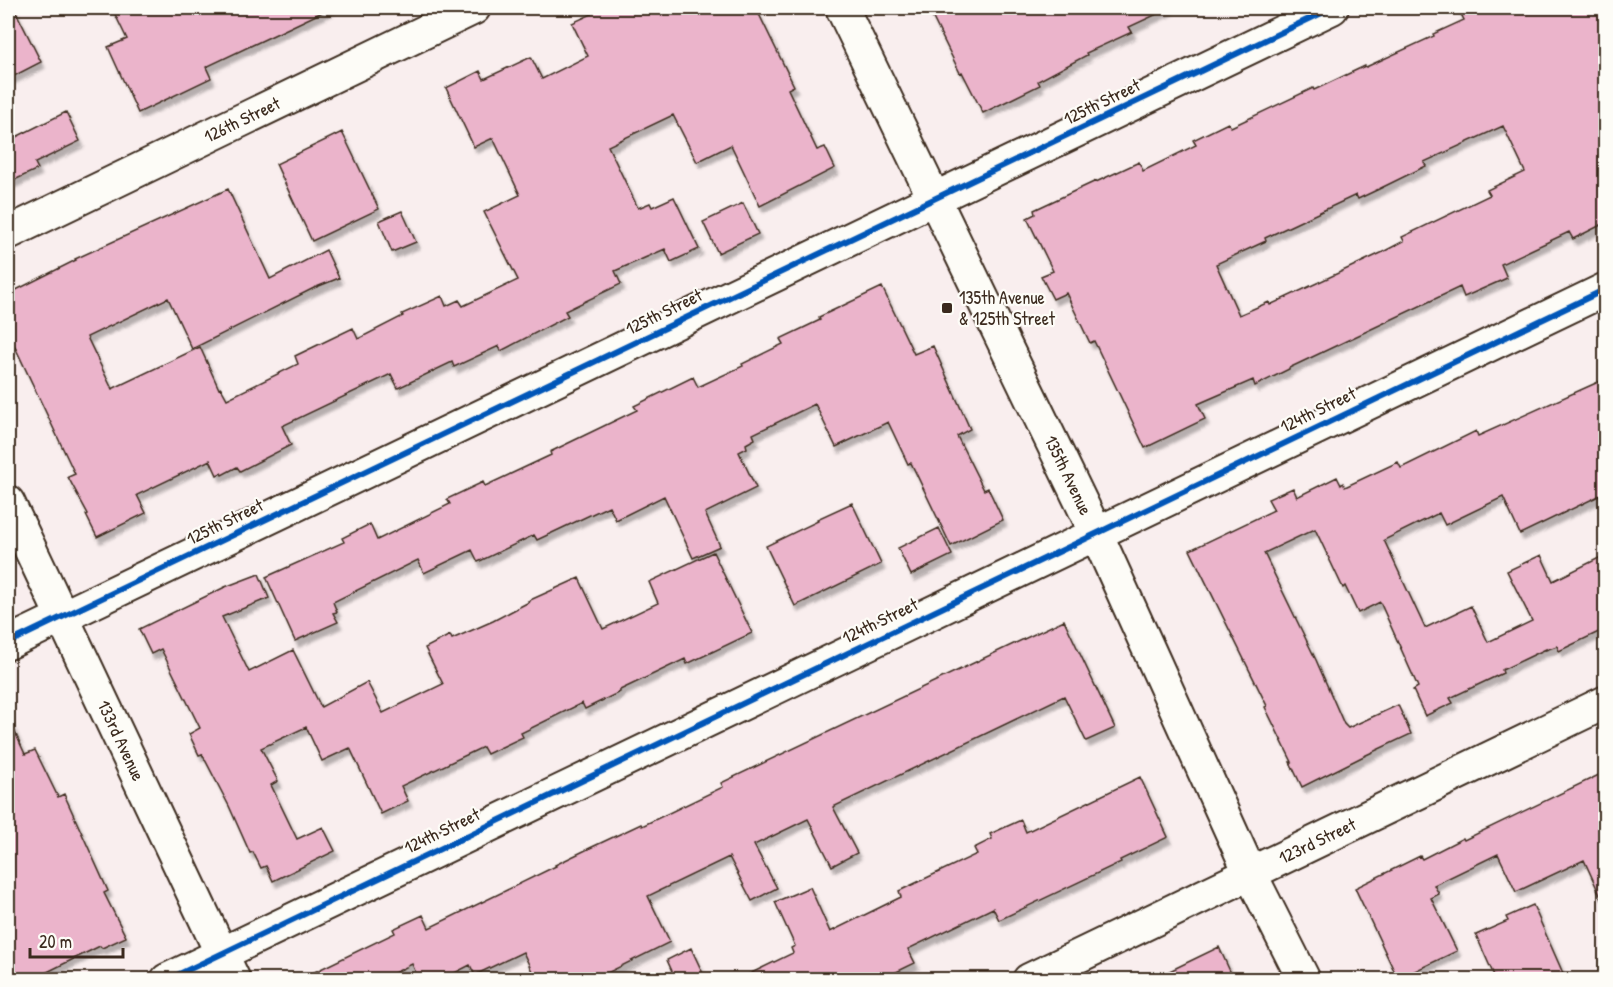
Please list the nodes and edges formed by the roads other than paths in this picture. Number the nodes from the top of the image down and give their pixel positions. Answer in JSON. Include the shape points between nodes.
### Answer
{"nodes":[{"id":1,"x":474,"y":8,"type":"edge"},
{"id":2,"x":842,"y":8,"type":"edge"},
{"id":3,"x":1332,"y":8,"type":"edge"},
{"id":4,"x":934,"y":199,"type":"junction"},
{"id":5,"x":8,"y":232,"type":"edge"},
{"id":6,"x":1605,"y":289,"type":"edge"},
{"id":7,"x":8,"y":502,"type":"edge"},
{"id":8,"x":1096,"y":533,"type":"junction"},
{"id":9,"x":62,"y":617,"type":"junction"},
{"id":10,"x":8,"y":644,"type":"edge"},
{"id":11,"x":1605,"y":702,"type":"edge"},
{"id":12,"x":1250,"y":873,"type":"junction"},
{"id":13,"x":228,"y":966,"type":"edge"},
{"id":14,"x":167,"y":980,"type":"edge"},
{"id":15,"x":1029,"y":980,"type":"edge"},
{"id":16,"x":1304,"y":980,"type":"edge"}],
"edges":[{"from":1,"to":5,"type":"street","name":"126th Street"},
{"from":2,"to":4,"type":"street","name":"135th Avenue"},
{"from":3,"to":4,"type":"street","name":"125th Street"},
{"from":4,"to":8,"type":"street","name":"135th Avenue"},
{"from":4,"to":9,"type":"street","name":"125th Street"},
{"from":6,"to":8,"type":"street","name":"124th Street"},
{"from":7,"to":9,"type":"street","name":"133rd Avenue"},
{"from":8,"to":12,"type":"street","name":"135th Avenue"},
{"from":8,"to":13,"type":"street","name":"124th Street"},
{"from":9,"to":10,"type":"street","name":"125th Street"},
{"from":9,"to":13,"type":"street","name":"133rd Avenue"},
{"from":11,"to":12,"type":"street","name":"123rd Street"},
{"from":12,"to":15,"type":"street","name":"123rd Street"},
{"from":12,"to":16,"type":"street","name":"135th Avenue"},
{"from":13,"to":14,"type":"street","name":"124th Street"}]}
